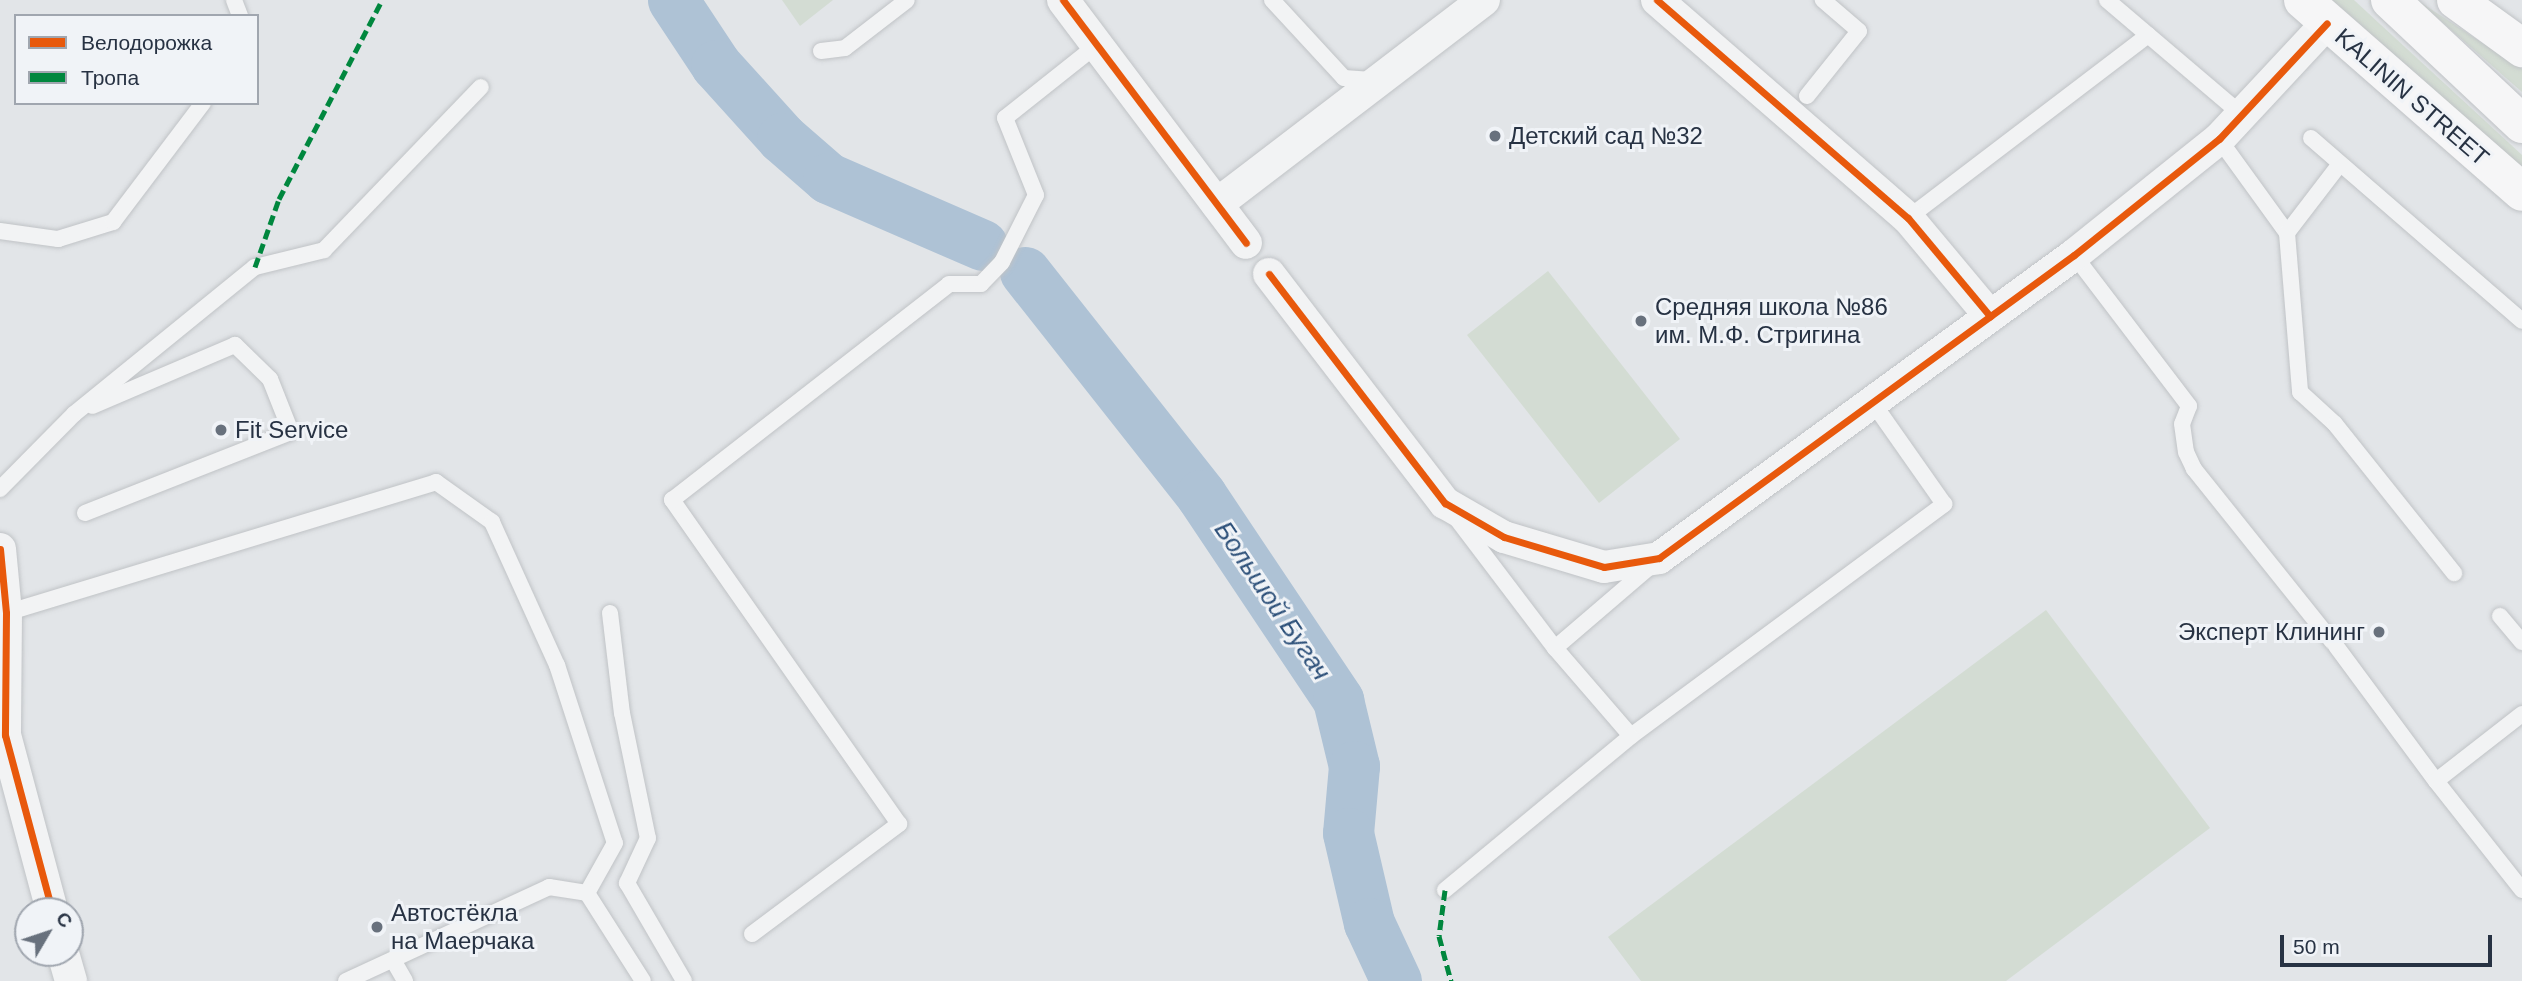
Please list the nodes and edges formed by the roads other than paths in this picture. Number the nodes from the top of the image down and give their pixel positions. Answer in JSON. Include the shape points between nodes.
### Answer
{"nodes":[{"id":1,"x":907,"y":0,"type":"edge"},
{"id":2,"x":1063,"y":0,"type":"edge"},
{"id":3,"x":1272,"y":0,"type":"edge"},
{"id":4,"x":1485,"y":0,"type":"edge"},
{"id":5,"x":1657,"y":0,"type":"edge"},
{"id":6,"x":1823,"y":0,"type":"edge"},
{"id":7,"x":2107,"y":0,"type":"edge"},
{"id":8,"x":2390,"y":0,"type":"edge"},
{"id":9,"x":2455,"y":0,"type":"edge"},
{"id":10,"x":2315,"y":11,"type":"edge"},
{"id":11,"x":2148,"y":35,"type":"junction"},
{"id":12,"x":1098,"y":44,"type":"junction"},
{"id":13,"x":2522,"y":48,"type":"edge"},
{"id":14,"x":821,"y":51,"type":"dead end"},
{"id":15,"x":1379,"y":80,"type":"junction"},
{"id":16,"x":481,"y":87,"type":"dead end"},
{"id":17,"x":1807,"y":96,"type":"dead end"},
{"id":18,"x":201,"y":105,"type":"edge"},
{"id":19,"x":2242,"y":115,"type":"junction"},
{"id":20,"x":2522,"y":124,"type":"edge"},
{"id":21,"x":2311,"y":138,"type":"dead end"},
{"id":22,"x":2219,"y":139,"type":"junction"},
{"id":23,"x":2340,"y":164,"type":"junction"},
{"id":24,"x":2522,"y":192,"type":"edge"},
{"id":25,"x":1217,"y":204,"type":"junction"},
{"id":26,"x":1908,"y":218,"type":"junction"},
{"id":27,"x":0,"y":232,"type":"edge"},
{"id":28,"x":2287,"y":233,"type":"junction"},
{"id":29,"x":1246,"y":243,"type":"dead end"},
{"id":30,"x":2074,"y":256,"type":"junction"},
{"id":31,"x":1269,"y":274,"type":"dead end"},
{"id":32,"x":1990,"y":316,"type":"junction"},
{"id":33,"x":2522,"y":321,"type":"edge"},
{"id":34,"x":1873,"y":403,"type":"junction"},
{"id":35,"x":74,"y":414,"type":"junction"},
{"id":36,"x":0,"y":489,"type":"edge"},
{"id":37,"x":1445,"y":503,"type":"junction"},
{"id":38,"x":86,"y":513,"type":"dead end"},
{"id":39,"x":0,"y":549,"type":"edge"},
{"id":40,"x":1660,"y":558,"type":"junction"},
{"id":41,"x":2454,"y":573,"type":"dead end"},
{"id":42,"x":6,"y":612,"type":"junction"},
{"id":43,"x":610,"y":613,"type":"dead end"},
{"id":44,"x":2500,"y":616,"type":"dead end"},
{"id":45,"x":2522,"y":642,"type":"edge"},
{"id":46,"x":1555,"y":648,"type":"junction"},
{"id":47,"x":2522,"y":714,"type":"edge"},
{"id":48,"x":1631,"y":736,"type":"junction"},
{"id":49,"x":2436,"y":781,"type":"junction"},
{"id":50,"x":1445,"y":890,"type":"dead end"},
{"id":51,"x":2522,"y":890,"type":"edge"},
{"id":52,"x":587,"y":893,"type":"junction"},
{"id":53,"x":48,"y":897,"type":"edge"},
{"id":54,"x":752,"y":934,"type":"dead end"},
{"id":55,"x":393,"y":960,"type":"junction"},
{"id":56,"x":346,"y":981,"type":"edge"},
{"id":57,"x":405,"y":981,"type":"edge"},
{"id":58,"x":643,"y":981,"type":"edge"},
{"id":59,"x":684,"y":981,"type":"edge"}],
"edges":[{"from":1,"to":14,"type":"lane","via":[[845,48]]},
{"from":2,"to":12,"type":"street"},
{"from":3,"to":15,"type":"lane","via":[[1343,78]]},
{"from":4,"to":15,"type":"street"},
{"from":5,"to":26,"type":"street"},
{"from":6,"to":17,"type":"lane","via":[[1860,31]]},
{"from":7,"to":11,"type":"lane"},
{"from":8,"to":20,"type":"main road"},
{"from":9,"to":13,"type":"main road"},
{"from":10,"to":19,"type":"street"},
{"from":10,"to":24,"type":"main road","name":"KALININ STREET"},
{"from":11,"to":19,"type":"lane"},
{"from":11,"to":26,"type":"lane"},
{"from":12,"to":25,"type":"street"},
{"from":12,"to":54,"type":"lane","via":[[1005,118],[1036,195],[1002,262],[981,284],[949,284],[672,500],[899,824]]},
{"from":15,"to":25,"type":"street"},
{"from":16,"to":35,"type":"lane","via":[[324,250],[255,267]]},
{"from":18,"to":27,"type":"lane","via":[[113,222],[58,239]]},
{"from":19,"to":22,"type":"street"},
{"from":21,"to":23,"type":"lane"},
{"from":22,"to":28,"type":"lane"},
{"from":22,"to":30,"type":"street"},
{"from":23,"to":28,"type":"lane"},
{"from":23,"to":33,"type":"lane"},
{"from":25,"to":29,"type":"street"},
{"from":26,"to":32,"type":"street"},
{"from":28,"to":41,"type":"lane","via":[[2300,392],[2335,424]]},
{"from":30,"to":32,"type":"street"},
{"from":30,"to":49,"type":"lane","via":[[2189,406],[2182,424],[2194,469]]},
{"from":31,"to":37,"type":"street"},
{"from":32,"to":34,"type":"street"},
{"from":34,"to":40,"type":"street"},
{"from":34,"to":48,"type":"lane","via":[[1944,504]]},
{"from":35,"to":36,"type":"lane"},
{"from":35,"to":38,"type":"lane","via":[[236,345],[270,379],[291,432]]},
{"from":37,"to":40,"type":"street","via":[[1504,537],[1604,567]]},
{"from":37,"to":46,"type":"lane"},
{"from":39,"to":42,"type":"street"},
{"from":40,"to":46,"type":"lane"},
{"from":42,"to":52,"type":"lane","via":[[436,482],[492,522],[557,665],[615,843]]},
{"from":42,"to":53,"type":"street","via":[[5,736]]},
{"from":43,"to":59,"type":"lane","via":[[622,713],[649,838],[626,883]]},
{"from":44,"to":45,"type":"lane"},
{"from":46,"to":48,"type":"lane"},
{"from":47,"to":49,"type":"lane"},
{"from":48,"to":50,"type":"lane"},
{"from":49,"to":51,"type":"lane"},
{"from":52,"to":55,"type":"lane","via":[[550,887]]},
{"from":52,"to":58,"type":"lane"},
{"from":55,"to":56,"type":"lane"},
{"from":55,"to":57,"type":"lane"}]}
